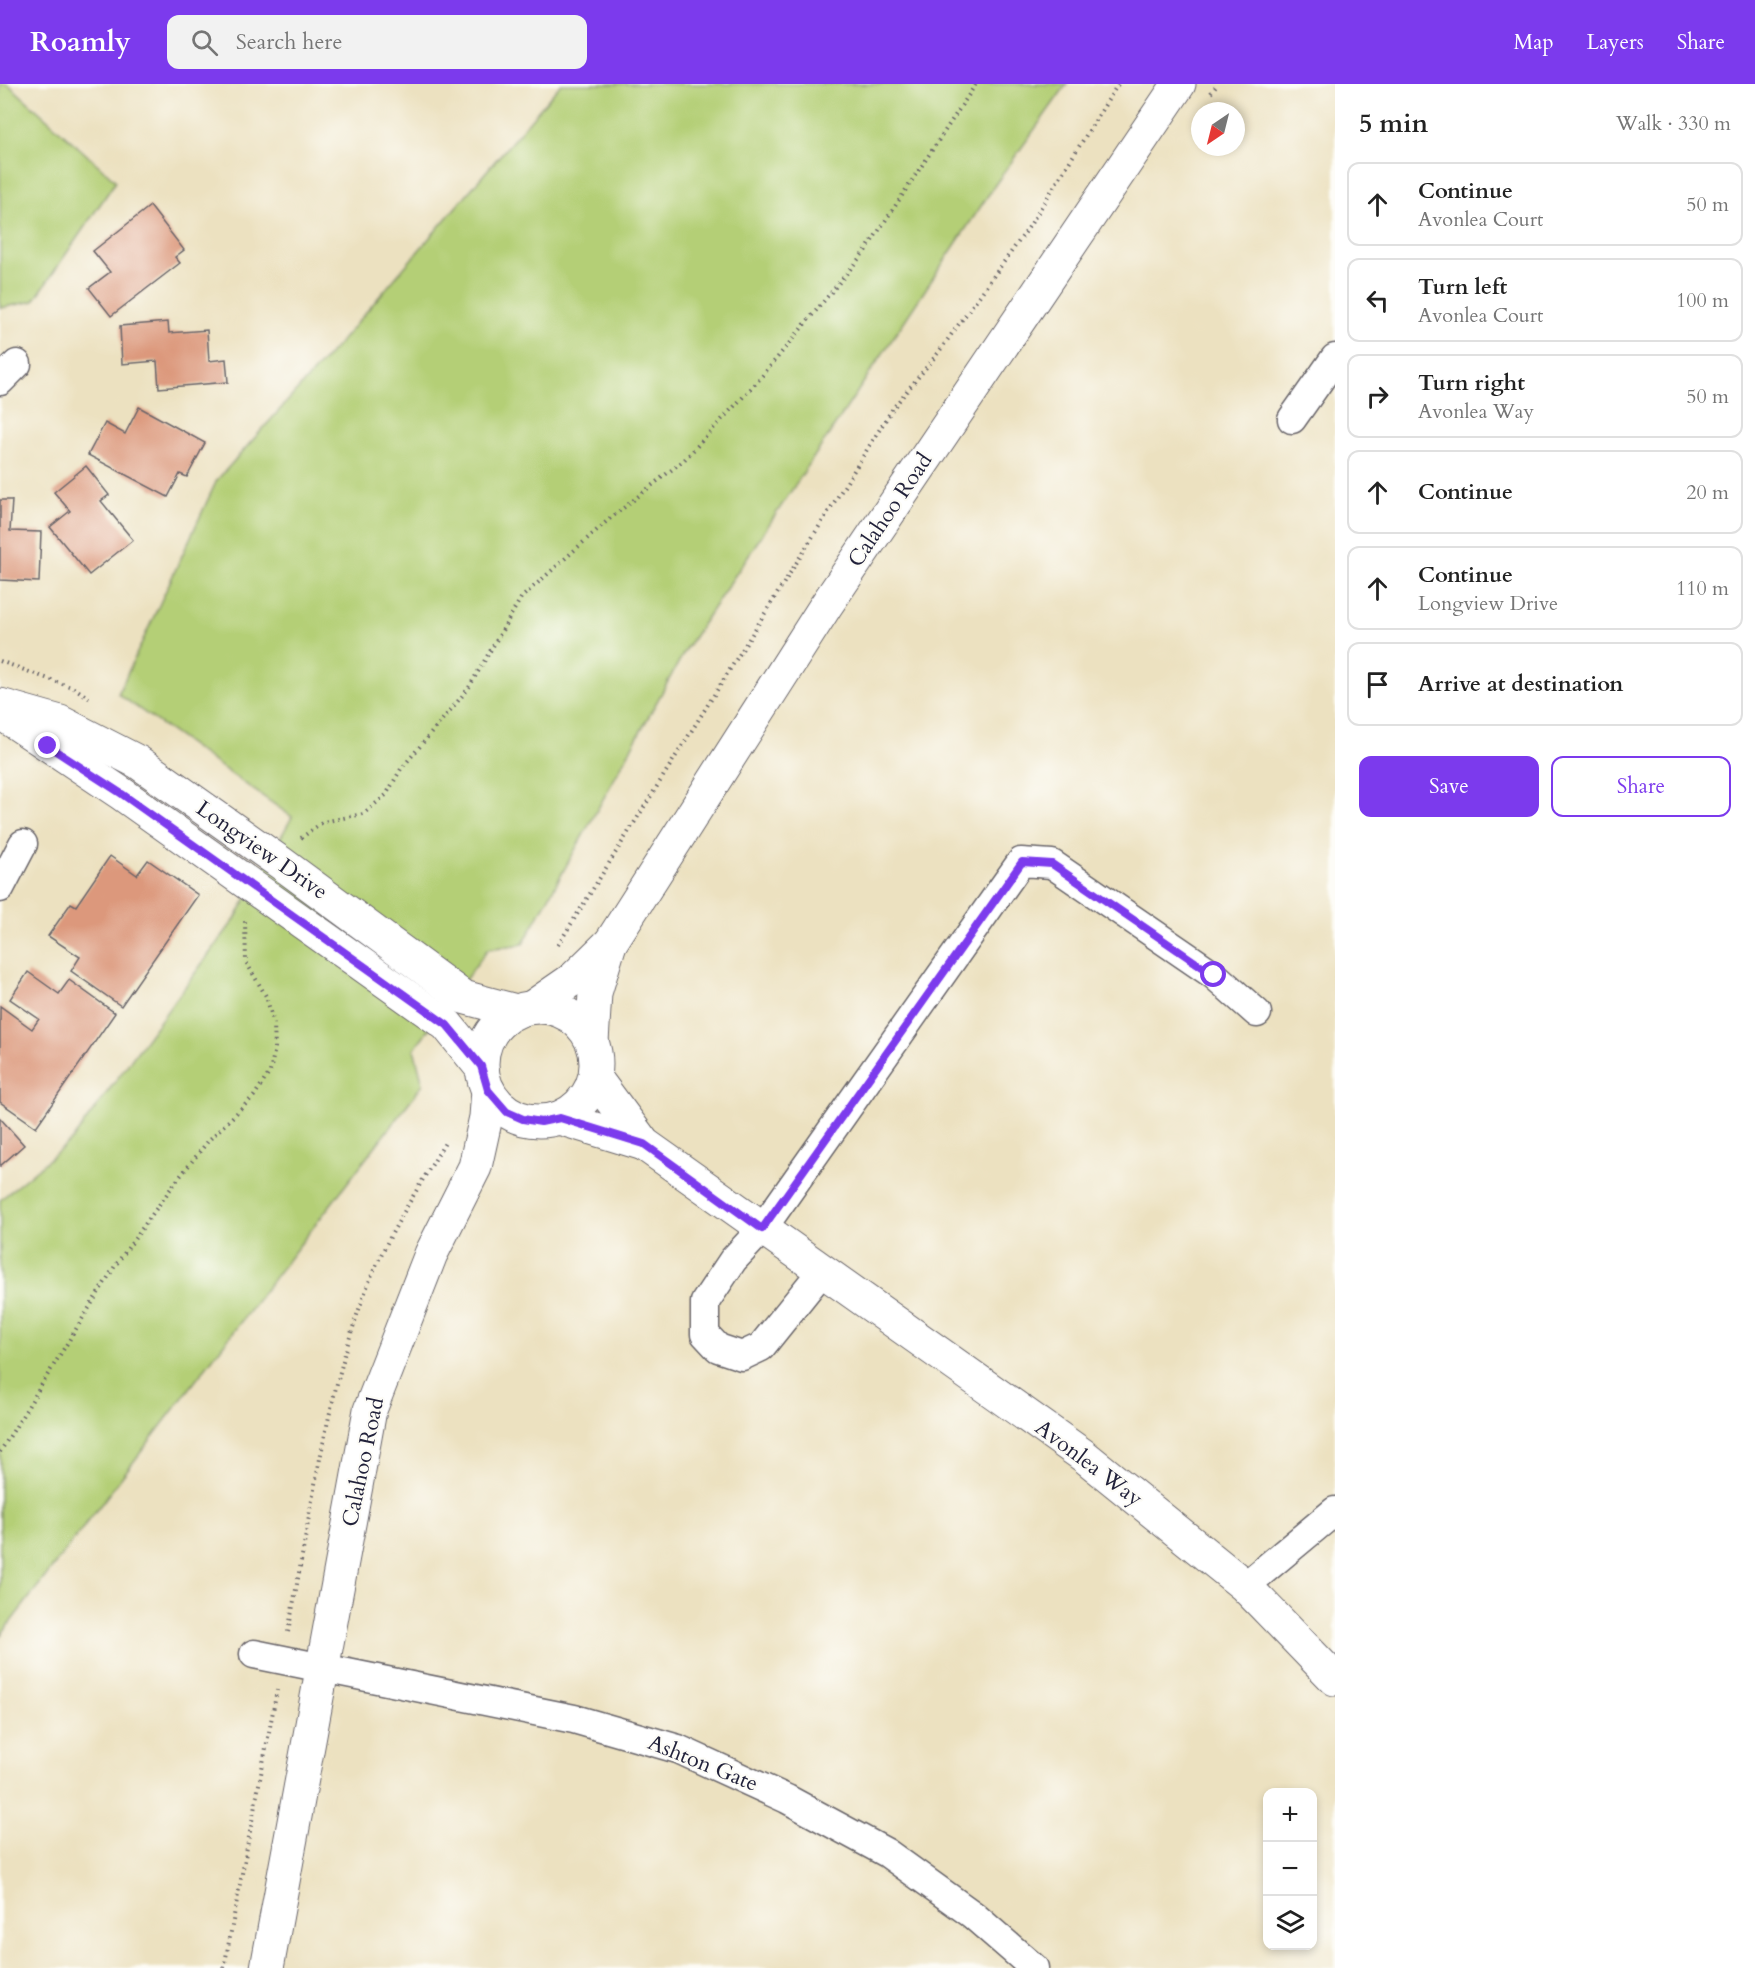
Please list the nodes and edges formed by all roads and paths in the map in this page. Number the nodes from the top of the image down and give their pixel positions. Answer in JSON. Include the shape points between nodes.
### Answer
{"nodes":[{"id":1,"x":976,"y":84,"type":"edge"},
{"id":2,"x":1118,"y":84,"type":"edge"},
{"id":3,"x":1179,"y":84,"type":"edge"},
{"id":4,"x":1335,"y":358,"type":"edge"},
{"id":5,"x":1292,"y":419,"type":"dead end"},
{"id":6,"x":0,"y":705,"type":"edge"},
{"id":7,"x":0,"y":712,"type":"edge"},
{"id":8,"x":22,"y":844,"type":"dead end"},
{"id":9,"x":281,"y":863,"type":"junction"},
{"id":10,"x":0,"y":888,"type":"edge"},
{"id":11,"x":261,"y":892,"type":"junction"},
{"id":12,"x":611,"y":942,"type":"junction"},
{"id":13,"x":557,"y":948,"type":"dead end"},
{"id":14,"x":525,"y":1008,"type":"junction"},
{"id":15,"x":1257,"y":1013,"type":"dead end"},
{"id":16,"x":592,"y":1042,"type":"junction"},
{"id":17,"x":484,"y":1078,"type":"junction"},
{"id":18,"x":595,"y":1078,"type":"junction"},
{"id":19,"x":550,"y":1120,"type":"junction"},
{"id":20,"x":644,"y":1144,"type":"junction"},
{"id":21,"x":475,"y":1167,"type":"junction"},
{"id":22,"x":762,"y":1229,"type":"junction"},
{"id":23,"x":822,"y":1271,"type":"junction"},
{"id":24,"x":0,"y":1452,"type":"edge"},
{"id":25,"x":1335,"y":1511,"type":"edge"},
{"id":26,"x":1245,"y":1586,"type":"junction"},
{"id":27,"x":254,"y":1654,"type":"dead end"},
{"id":28,"x":325,"y":1667,"type":"junction"},
{"id":29,"x":1335,"y":1679,"type":"edge"},
{"id":30,"x":267,"y":1968,"type":"edge"},
{"id":31,"x":1034,"y":1968,"type":"edge"}],
"edges":[{"from":1,"to":9,"type":"path","via":[[866,250],[758,381],[684,460],[521,598],[468,689],[401,769],[386,795],[363,814],[323,822],[299,840]]},
{"from":2,"to":13,"type":"path","via":[[1027,230],[938,353],[892,408]]},
{"from":3,"to":12,"type":"street","name":"Calahoo Road","via":[[825,607]]},
{"from":4,"to":5,"type":"street"},
{"from":6,"to":9,"type":"street","name":"Longview Drive","via":[[60,722],[138,762]]},
{"from":7,"to":11,"type":"street","name":"Longview Drive"},
{"from":8,"to":10,"type":"street"},
{"from":9,"to":14,"type":"street","name":"Longview Drive","via":[[464,997]]},
{"from":11,"to":17,"type":"street","name":"Longview Drive","via":[[447,1025]]},
{"from":11,"to":24,"type":"path","via":[[244,924],[243,943],[246,962],[266,996],[274,1024],[270,1072],[254,1096],[209,1140],[115,1266]]},
{"from":12,"to":14,"type":"street","name":"Calahoo Road","via":[[567,984]]},
{"from":12,"to":16,"type":"street","name":"Calahoo Road","via":[[595,993]]},
{"from":14,"to":16,"type":"street","via":[[552,1008],[569,1015],[583,1026]]},
{"from":14,"to":17,"type":"street","via":[[501,1020],[490,1033],[482,1049]]},
{"from":15,"to":22,"type":"street","via":[[1214,975],[1052,864],[1022,862]]},
{"from":16,"to":18,"type":"street"},
{"from":17,"to":19,"type":"street","via":[[507,1112],[523,1119]]},
{"from":17,"to":21,"type":"street","name":"Calahoo Road","via":[[486,1117]]},
{"from":18,"to":19,"type":"street","via":[[575,1109]]},
{"from":18,"to":20,"type":"street","name":"Avonlea Way"},
{"from":19,"to":20,"type":"street","name":"Avonlea Way"},
{"from":19,"to":21,"type":"street","name":"Calahoo Road","via":[[513,1135]]},
{"from":20,"to":22,"type":"street","name":"Avonlea Way"},
{"from":21,"to":28,"type":"street","name":"Calahoo Road","via":[[431,1254],[370,1410]]},
{"from":22,"to":23,"type":"street","name":"Avonlea Way"},
{"from":22,"to":23,"type":"street","via":[[733,1260],[705,1302],[705,1334],[717,1348],[742,1356],[761,1347]]},
{"from":23,"to":26,"type":"street","name":"Avonlea Way","via":[[1084,1456]]},
{"from":25,"to":26,"type":"street"},
{"from":26,"to":29,"type":"street","name":"Avonlea Way"},
{"from":27,"to":28,"type":"street"},
{"from":28,"to":30,"type":"street","name":"Calahoo Road"},
{"from":28,"to":31,"type":"street","name":"Ashton Gate","via":[[574,1719],[678,1749],[787,1799],[887,1853],[973,1915]]}]}
